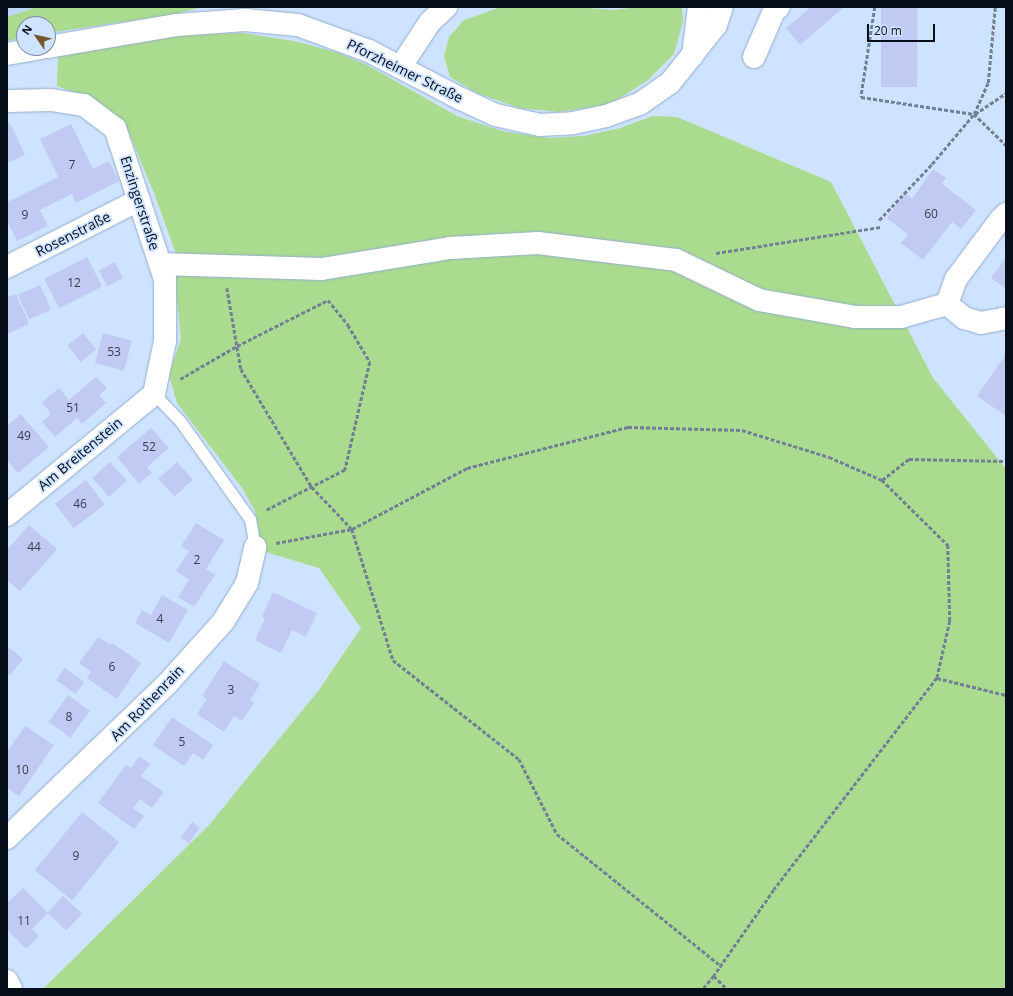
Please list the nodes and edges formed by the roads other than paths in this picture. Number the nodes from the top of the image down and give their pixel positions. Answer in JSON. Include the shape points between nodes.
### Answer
{"nodes":[{"id":1,"x":446,"y":7,"type":"edge"},
{"id":2,"x":699,"y":7,"type":"edge"},
{"id":3,"x":722,"y":7,"type":"edge"},
{"id":4,"x":779,"y":7,"type":"edge"},
{"id":5,"x":56,"y":46,"type":"edge"},
{"id":6,"x":693,"y":56,"type":"junction"},
{"id":7,"x":754,"y":57,"type":"dead end"},
{"id":8,"x":400,"y":66,"type":"junction"},
{"id":9,"x":7,"y":101,"type":"edge"},
{"id":10,"x":139,"y":200,"type":"junction"},
{"id":11,"x":1006,"y":214,"type":"edge"},
{"id":12,"x":160,"y":264,"type":"junction"},
{"id":13,"x":7,"y":267,"type":"edge"},
{"id":14,"x":947,"y":304,"type":"junction"},
{"id":15,"x":1006,"y":318,"type":"edge"},
{"id":16,"x":154,"y":394,"type":"junction"},
{"id":17,"x":7,"y":515,"type":"edge"},
{"id":18,"x":255,"y":547,"type":"joint"},
{"id":19,"x":7,"y":838,"type":"edge"},
{"id":20,"x":7,"y":981,"type":"edge"},
{"id":21,"x":12,"y":989,"type":"edge"}],
"edges":[{"from":1,"to":8,"type":"street","via":[[430,22]]},
{"from":2,"to":6,"type":"street"},
{"from":3,"to":6,"type":"street","name":"Pforzheimer Straße","via":[[716,24]]},
{"from":4,"to":7,"type":"street","via":[[774,11]]},
{"from":5,"to":8,"type":"street","name":"Pforzheimer Straße","via":[[177,25],[245,20],[298,25],[368,50]]},
{"from":6,"to":8,"type":"street","name":"Pforzheimer Straße","via":[[670,83],[641,102],[606,116],[573,123],[540,125],[496,115]]},
{"from":9,"to":10,"type":"street","name":"Enzingerstraße","via":[[51,100],[84,105],[115,128]]},
{"from":10,"to":12,"type":"street","name":"Enzingerstraße"},
{"from":10,"to":13,"type":"street","name":"Rosenstraße"},
{"from":11,"to":14,"type":"street","via":[[956,279]]},
{"from":12,"to":14,"type":"street","via":[[322,269],[450,248],[538,243],[676,260],[759,300],[855,317],[901,317]]},
{"from":12,"to":16,"type":"street","name":"Enzingerstraße","via":[[165,279],[165,341]]},
{"from":14,"to":15,"type":"street","via":[[964,318],[981,323]]},
{"from":16,"to":17,"type":"street","name":"Am Breitenstein"},
{"from":16,"to":18,"type":"lane","via":[[180,421],[250,518]]},
{"from":18,"to":19,"type":"street","name":"Am Rothenrain","via":[[247,583],[223,622],[167,684]]},
{"from":20,"to":21,"type":"street"}]}
